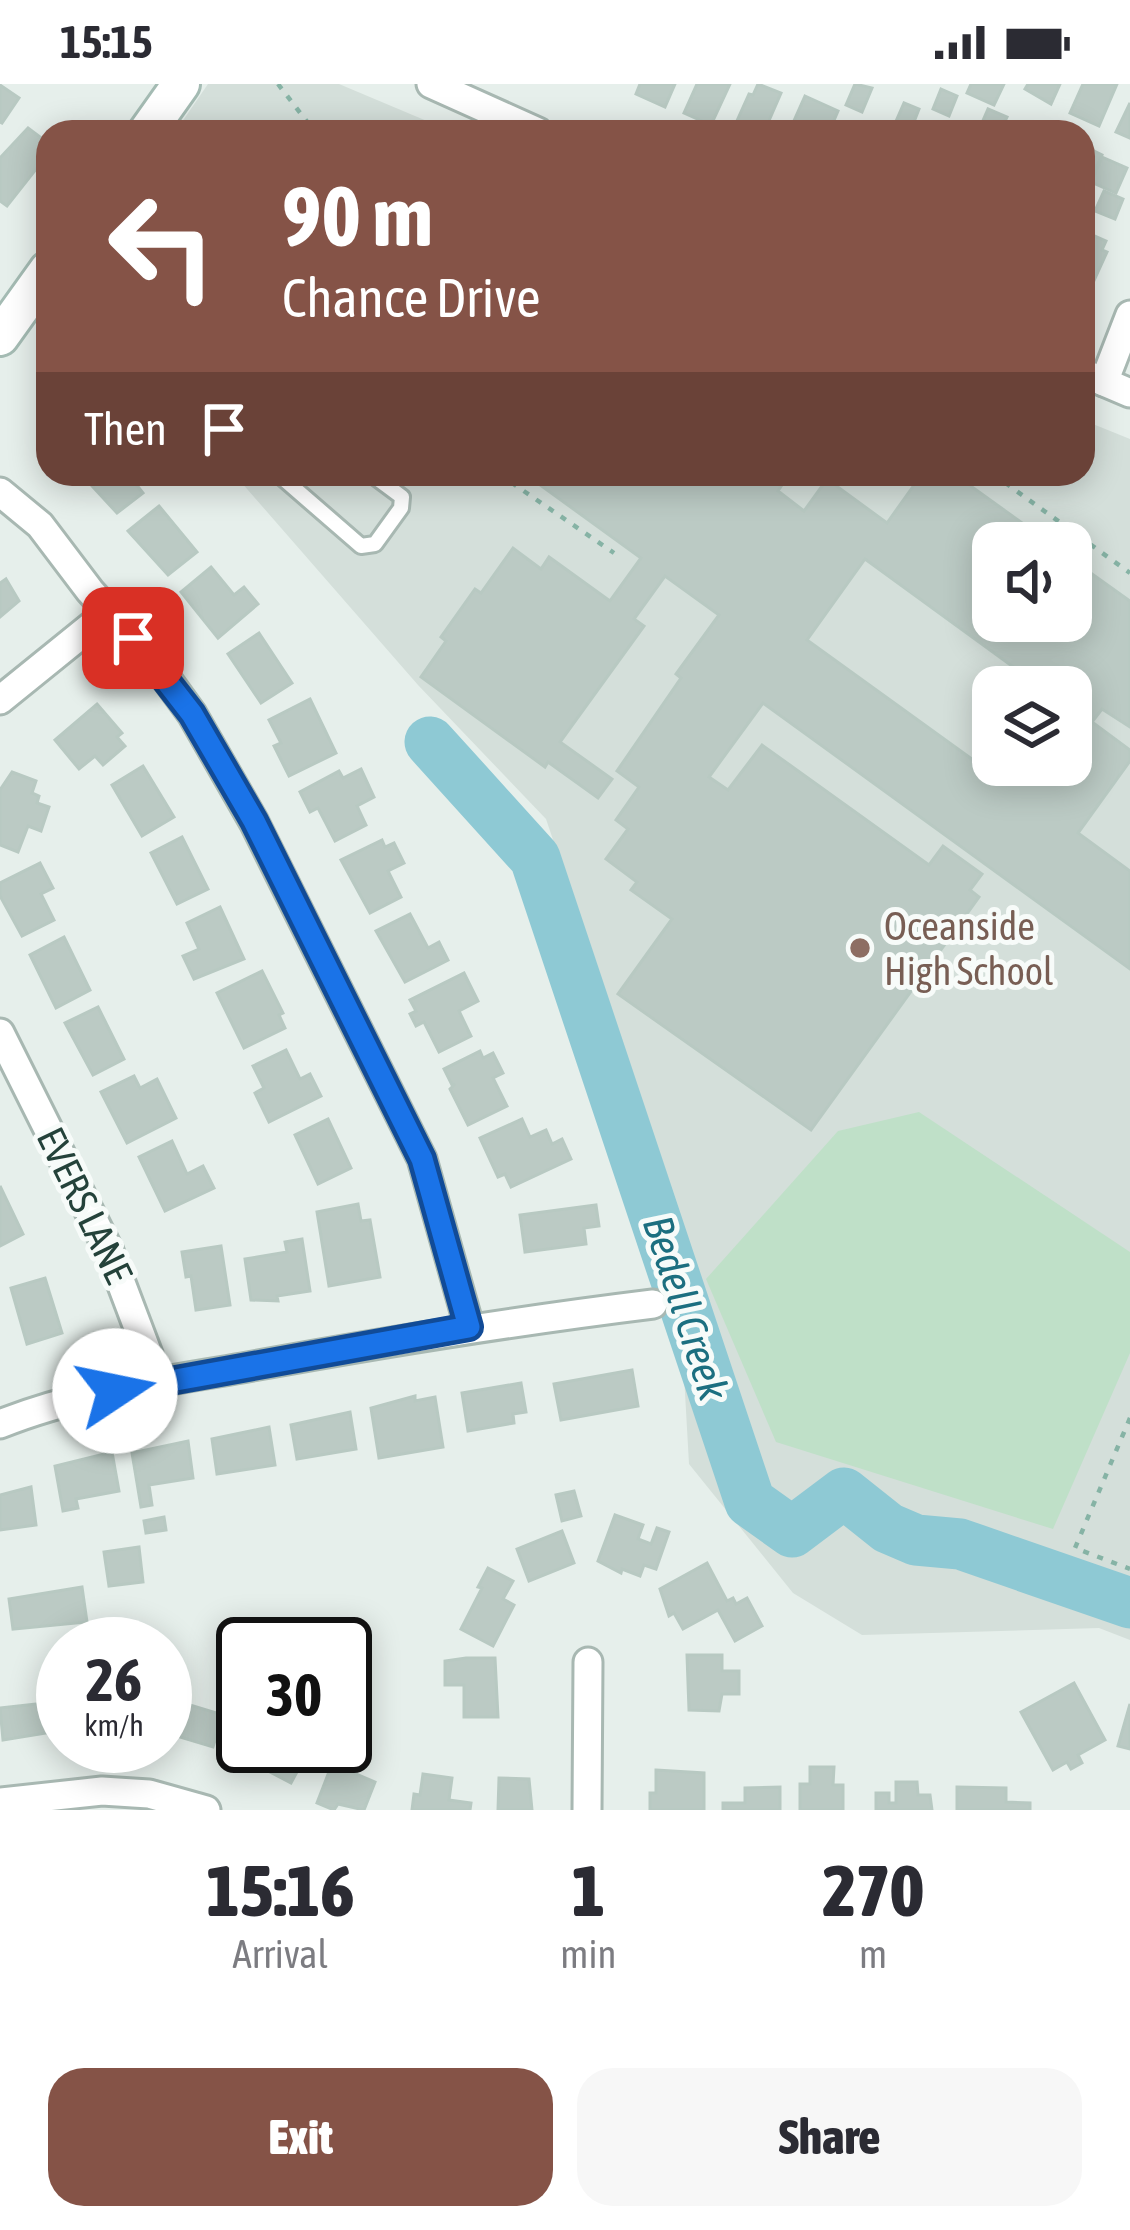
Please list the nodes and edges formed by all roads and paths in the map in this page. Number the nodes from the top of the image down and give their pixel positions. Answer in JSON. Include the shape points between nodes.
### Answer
{"nodes":[{"id":1,"x":181,"y":84,"type":"edge"},
{"id":2,"x":278,"y":84,"type":"edge"},
{"id":3,"x":431,"y":84,"type":"edge"},
{"id":4,"x":156,"y":120,"type":"edge"},
{"id":5,"x":306,"y":120,"type":"edge"},
{"id":6,"x":511,"y":120,"type":"edge"},
{"id":7,"x":36,"y":287,"type":"edge"},
{"id":8,"x":1130,"y":315,"type":"edge"},
{"id":9,"x":0,"y":337,"type":"edge"},
{"id":10,"x":1106,"y":383,"type":"edge"},
{"id":11,"x":292,"y":486,"type":"edge"},
{"id":12,"x":388,"y":486,"type":"edge"},
{"id":13,"x":516,"y":486,"type":"edge"},
{"id":14,"x":1010,"y":486,"type":"edge"},
{"id":15,"x":0,"y":492,"type":"edge"},
{"id":16,"x":614,"y":553,"type":"dead end"},
{"id":17,"x":1130,"y":573,"type":"edge"},
{"id":18,"x":110,"y":611,"type":"junction"},
{"id":19,"x":0,"y":700,"type":"edge"},
{"id":20,"x":0,"y":1033,"type":"edge"},
{"id":21,"x":653,"y":1304,"type":"dead end"},
{"id":22,"x":469,"y":1327,"type":"junction"},
{"id":23,"x":159,"y":1383,"type":"junction"},
{"id":24,"x":1130,"y":1418,"type":"edge"},
{"id":25,"x":0,"y":1424,"type":"edge"},
{"id":26,"x":1130,"y":1569,"type":"edge"},
{"id":27,"x":588,"y":1662,"type":"dead end"},
{"id":28,"x":0,"y":1802,"type":"edge"},
{"id":29,"x":206,"y":1810,"type":"edge"},
{"id":30,"x":587,"y":1810,"type":"edge"}],
"edges":[{"from":1,"to":4,"type":"main road"},
{"from":2,"to":5,"type":"path"},
{"from":3,"to":6,"type":"street"},
{"from":7,"to":9,"type":"main road"},
{"from":8,"to":10,"type":"street"},
{"from":11,"to":12,"type":"lane","via":[[361,546],[375,544],[401,508],[402,496]]},
{"from":13,"to":16,"type":"path"},
{"from":14,"to":17,"type":"path"},
{"from":15,"to":18,"type":"street","via":[[40,526]]},
{"from":18,"to":19,"type":"street"},
{"from":18,"to":22,"type":"street","via":[[192,714],[275,864],[422,1159]]},
{"from":20,"to":23,"type":"street","name":"EVERS LANE","via":[[110,1252]]},
{"from":21,"to":22,"type":"street"},
{"from":22,"to":23,"type":"street"},
{"from":23,"to":25,"type":"street"},
{"from":24,"to":26,"type":"path","via":[[1076,1548]]},
{"from":27,"to":30,"type":"street"},
{"from":28,"to":29,"type":"street","via":[[102,1791]]}]}
